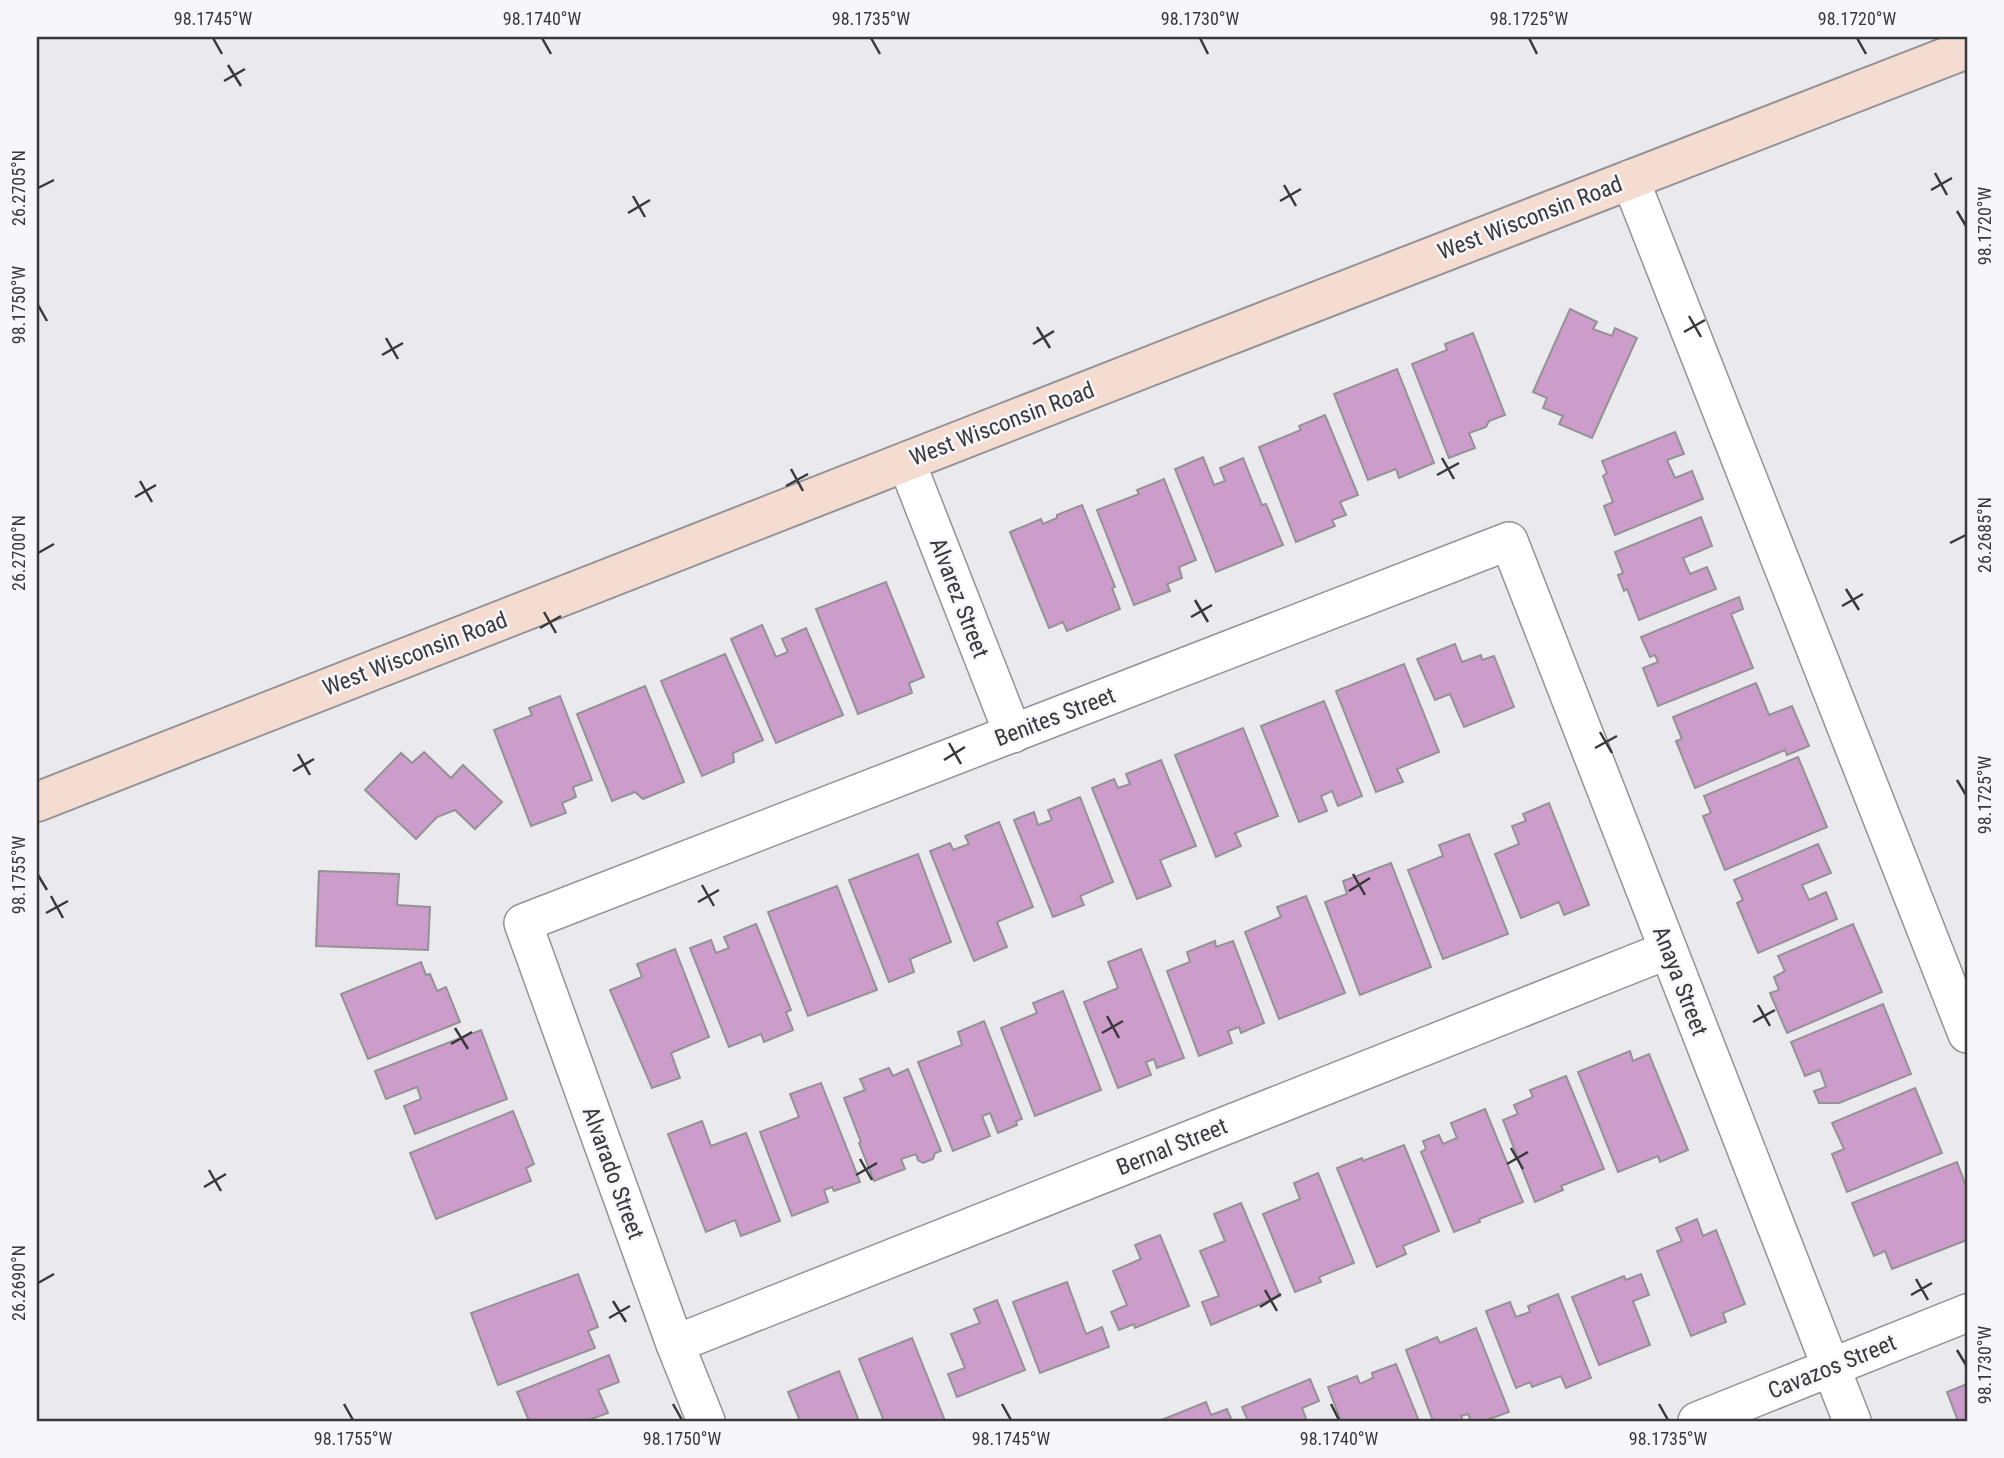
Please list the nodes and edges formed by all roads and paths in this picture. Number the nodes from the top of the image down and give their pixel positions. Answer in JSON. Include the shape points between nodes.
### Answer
{"nodes":[{"id":1,"x":1967,"y":49,"type":"edge"},
{"id":2,"x":1630,"y":179,"type":"junction"},
{"id":3,"x":906,"y":461,"type":"junction"},
{"id":4,"x":1509,"y":541,"type":"joint"},
{"id":5,"x":1013,"y":734,"type":"junction"},
{"id":6,"x":37,"y":802,"type":"edge"},
{"id":7,"x":523,"y":923,"type":"joint"},
{"id":8,"x":1668,"y":950,"type":"junction"},
{"id":9,"x":1967,"y":1034,"type":"edge"},
{"id":10,"x":1967,"y":1313,"type":"edge"},
{"id":11,"x":676,"y":1344,"type":"junction"},
{"id":12,"x":1831,"y":1368,"type":"junction"},
{"id":13,"x":706,"y":1421,"type":"edge"},
{"id":14,"x":1697,"y":1421,"type":"edge"},
{"id":15,"x":1852,"y":1421,"type":"edge"}],
"edges":[{"from":1,"to":2,"type":"street","name":"West Wisconsin Road"},
{"from":2,"to":3,"type":"street","name":"West Wisconsin Road"},
{"from":2,"to":9,"type":"street"},
{"from":3,"to":5,"type":"street","name":"Alvarez Street"},
{"from":3,"to":6,"type":"street","name":"West Wisconsin Road"},
{"from":4,"to":5,"type":"street","name":"Benites Street"},
{"from":4,"to":8,"type":"street","name":"Anaya Street"},
{"from":5,"to":7,"type":"street","name":"Benites Street"},
{"from":7,"to":11,"type":"street","name":"Alvarado Street"},
{"from":8,"to":11,"type":"street","name":"Bernal Street"},
{"from":8,"to":12,"type":"street","name":"Anaya Street"},
{"from":10,"to":12,"type":"street","name":"Cavazos Street"},
{"from":11,"to":13,"type":"street","name":"Alvarado Street"},
{"from":12,"to":14,"type":"street","name":"Cavazos Street"},
{"from":12,"to":15,"type":"street","name":"Anaya Street"}]}
